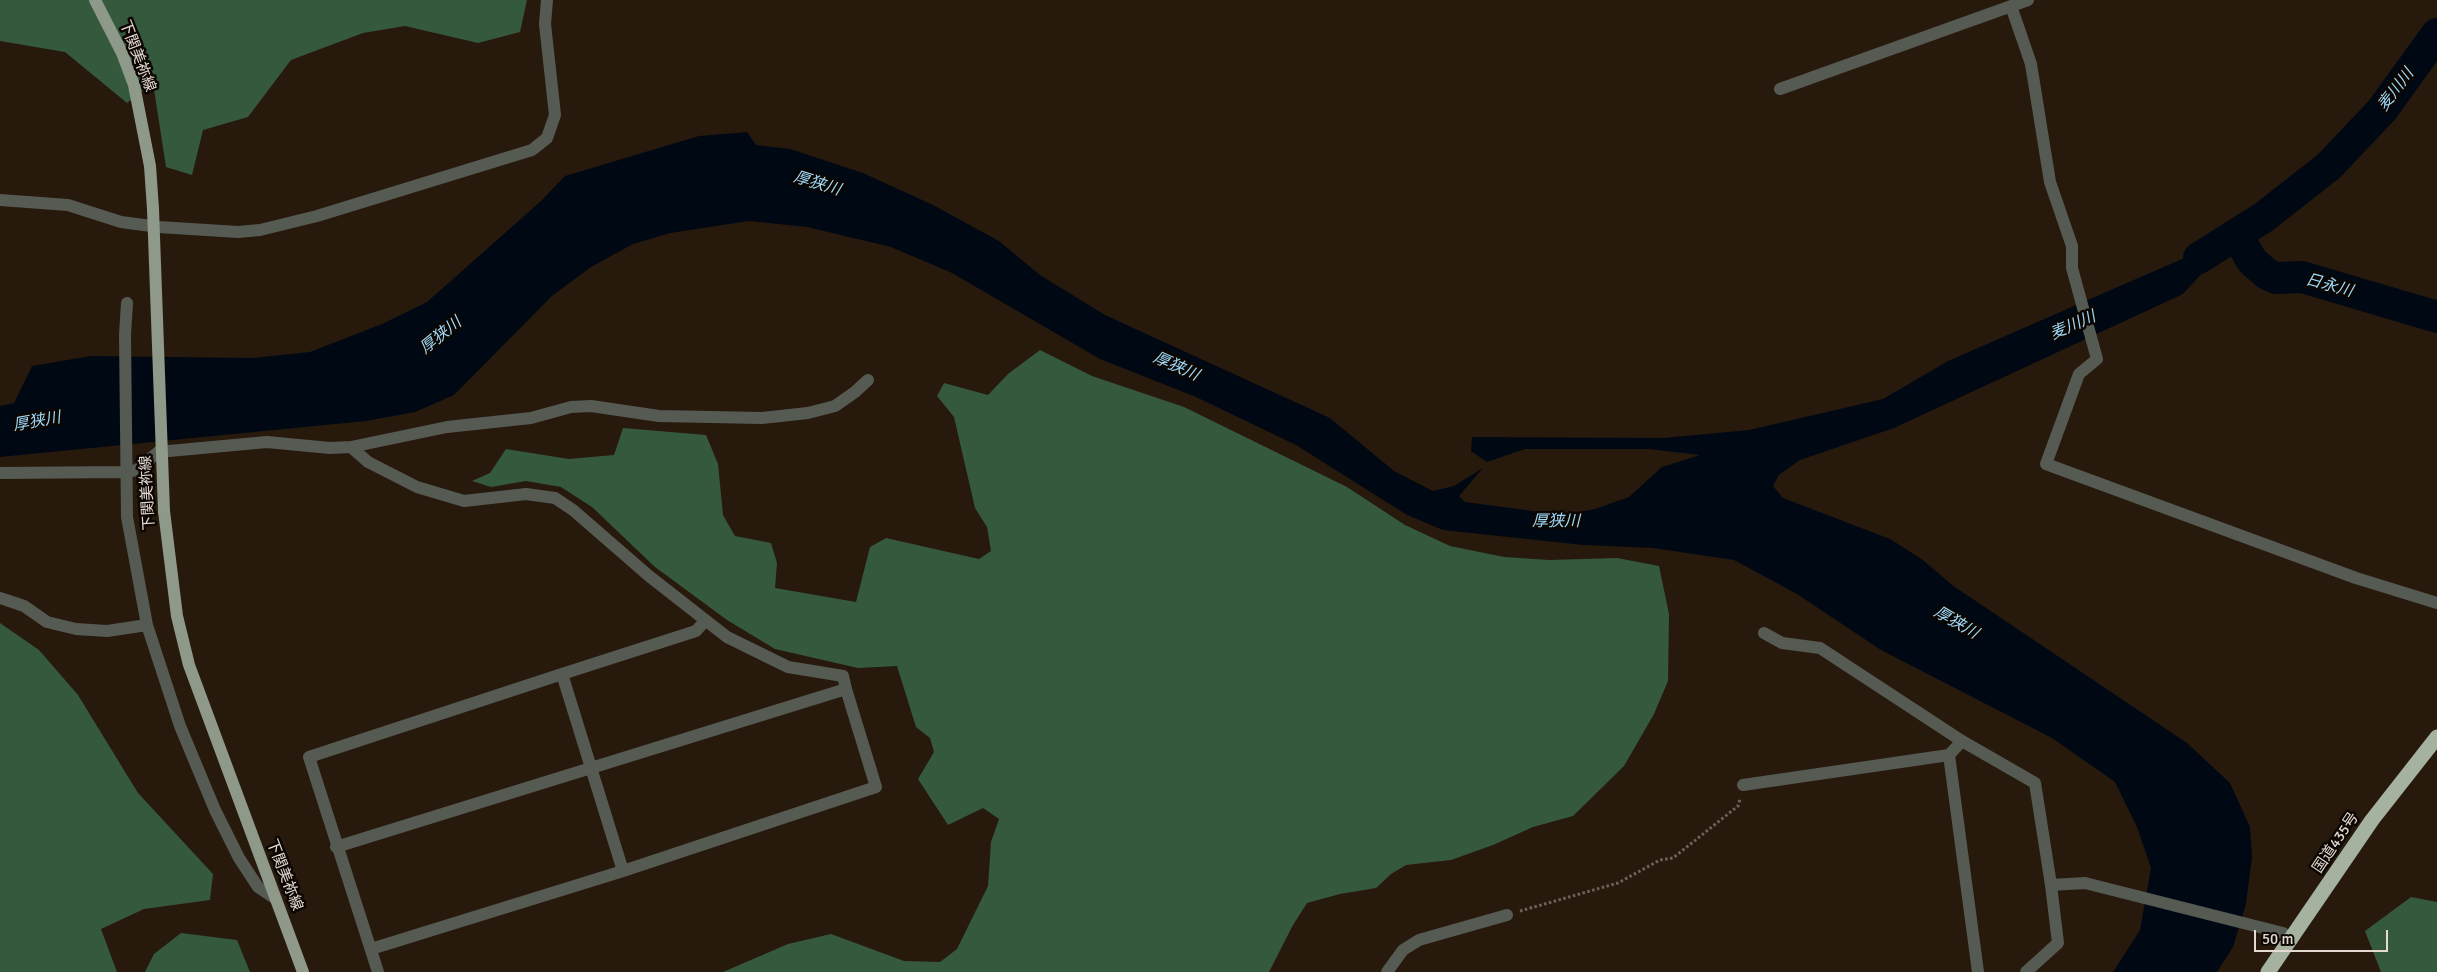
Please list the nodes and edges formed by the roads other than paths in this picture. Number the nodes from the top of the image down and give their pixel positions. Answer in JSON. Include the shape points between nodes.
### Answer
{"nodes":[{"id":1,"x":94,"y":0,"type":"edge"},
{"id":2,"x":547,"y":0,"type":"edge"},
{"id":3,"x":2028,"y":0,"type":"edge"},
{"id":4,"x":2011,"y":6,"type":"junction"},
{"id":5,"x":1780,"y":90,"type":"dead end"},
{"id":6,"x":0,"y":200,"type":"edge"},
{"id":7,"x":127,"y":303,"type":"dead end"},
{"id":8,"x":868,"y":380,"type":"dead end"},
{"id":9,"x":351,"y":447,"type":"junction"},
{"id":10,"x":126,"y":472,"type":"junction"},
{"id":11,"x":0,"y":473,"type":"edge"},
{"id":12,"x":0,"y":598,"type":"edge"},
{"id":13,"x":2437,"y":603,"type":"edge"},
{"id":14,"x":705,"y":621,"type":"junction"},
{"id":15,"x":147,"y":625,"type":"junction"},
{"id":16,"x":1764,"y":632,"type":"dead end"},
{"id":17,"x":562,"y":674,"type":"junction"},
{"id":18,"x":846,"y":689,"type":"junction"},
{"id":19,"x":2437,"y":737,"type":"edge"},
{"id":20,"x":1962,"y":741,"type":"junction"},
{"id":21,"x":1949,"y":755,"type":"junction"},
{"id":22,"x":592,"y":769,"type":"junction"},
{"id":23,"x":1743,"y":785,"type":"road end"},
{"id":24,"x":336,"y":847,"type":"junction"},
{"id":25,"x":623,"y":871,"type":"junction"},
{"id":26,"x":2051,"y":885,"type":"junction"},
{"id":27,"x":276,"y":899,"type":"junction"},
{"id":28,"x":1507,"y":915,"type":"road end"},
{"id":29,"x":2292,"y":940,"type":"junction"},
{"id":30,"x":371,"y":949,"type":"junction"},
{"id":31,"x":303,"y":972,"type":"edge"},
{"id":32,"x":378,"y":972,"type":"edge"},
{"id":33,"x":1387,"y":972,"type":"edge"},
{"id":34,"x":1978,"y":972,"type":"edge"},
{"id":35,"x":2026,"y":972,"type":"edge"},
{"id":36,"x":2268,"y":972,"type":"edge"}],
"edges":[{"from":1,"to":27,"type":"main road","name":"下関美祢線","bridge":true,"via":[[122,53],[134,85],[149,157],[164,511],[177,616],[189,665]]},
{"from":2,"to":6,"type":"street","via":[[545,24],[555,115],[547,138],[532,150],[317,216],[260,230],[238,232],[160,227],[121,222],[68,205]]},
{"from":3,"to":4,"type":"street"},
{"from":4,"to":5,"type":"street"},
{"from":4,"to":13,"type":"street","via":[[2031,64],[2050,182],[2072,246],[2072,268],[2097,358],[2079,374],[2046,464],[2356,578]]},
{"from":7,"to":10,"type":"street"},
{"from":8,"to":9,"type":"street","via":[[835,406],[808,413],[762,418],[709,418],[659,416],[591,406],[571,407],[531,418],[447,427]]},
{"from":9,"to":10,"type":"street","via":[[267,442],[158,452],[136,470]]},
{"from":9,"to":14,"type":"street","via":[[368,462],[417,487],[464,501],[526,494],[555,498]]},
{"from":10,"to":11,"type":"street"},
{"from":10,"to":15,"type":"street","via":[[127,517]]},
{"from":12,"to":15,"type":"street","via":[[24,606],[47,622],[76,629],[107,631]]},
{"from":14,"to":17,"type":"street","via":[[696,631]]},
{"from":14,"to":18,"type":"street","via":[[727,637],[788,667],[843,676]]},
{"from":15,"to":27,"type":"street","via":[[180,726],[215,810],[258,887]]},
{"from":16,"to":20,"type":"street","via":[[1782,643],[1820,648]]},
{"from":17,"to":22,"type":"street"},
{"from":17,"to":24,"type":"street","via":[[309,757]]},
{"from":18,"to":22,"type":"street"},
{"from":18,"to":25,"type":"street","via":[[876,787]]},
{"from":19,"to":29,"type":"highway","name":"国道435号","via":[[2372,820]]},
{"from":20,"to":21,"type":"street"},
{"from":20,"to":26,"type":"street","via":[[2035,783]]},
{"from":21,"to":23,"type":"street"},
{"from":21,"to":34,"type":"street"},
{"from":22,"to":24,"type":"street"},
{"from":22,"to":25,"type":"street"},
{"from":24,"to":30,"type":"street"},
{"from":25,"to":30,"type":"street"},
{"from":26,"to":29,"type":"street","via":[[2085,883],[2283,933]]},
{"from":26,"to":35,"type":"street","via":[[2058,943]]},
{"from":27,"to":31,"type":"main road","name":"下関美祢線"},
{"from":28,"to":33,"type":"street","via":[[1419,940],[1403,950]]},
{"from":29,"to":36,"type":"highway","name":"国道435号"},
{"from":30,"to":32,"type":"street"}]}
